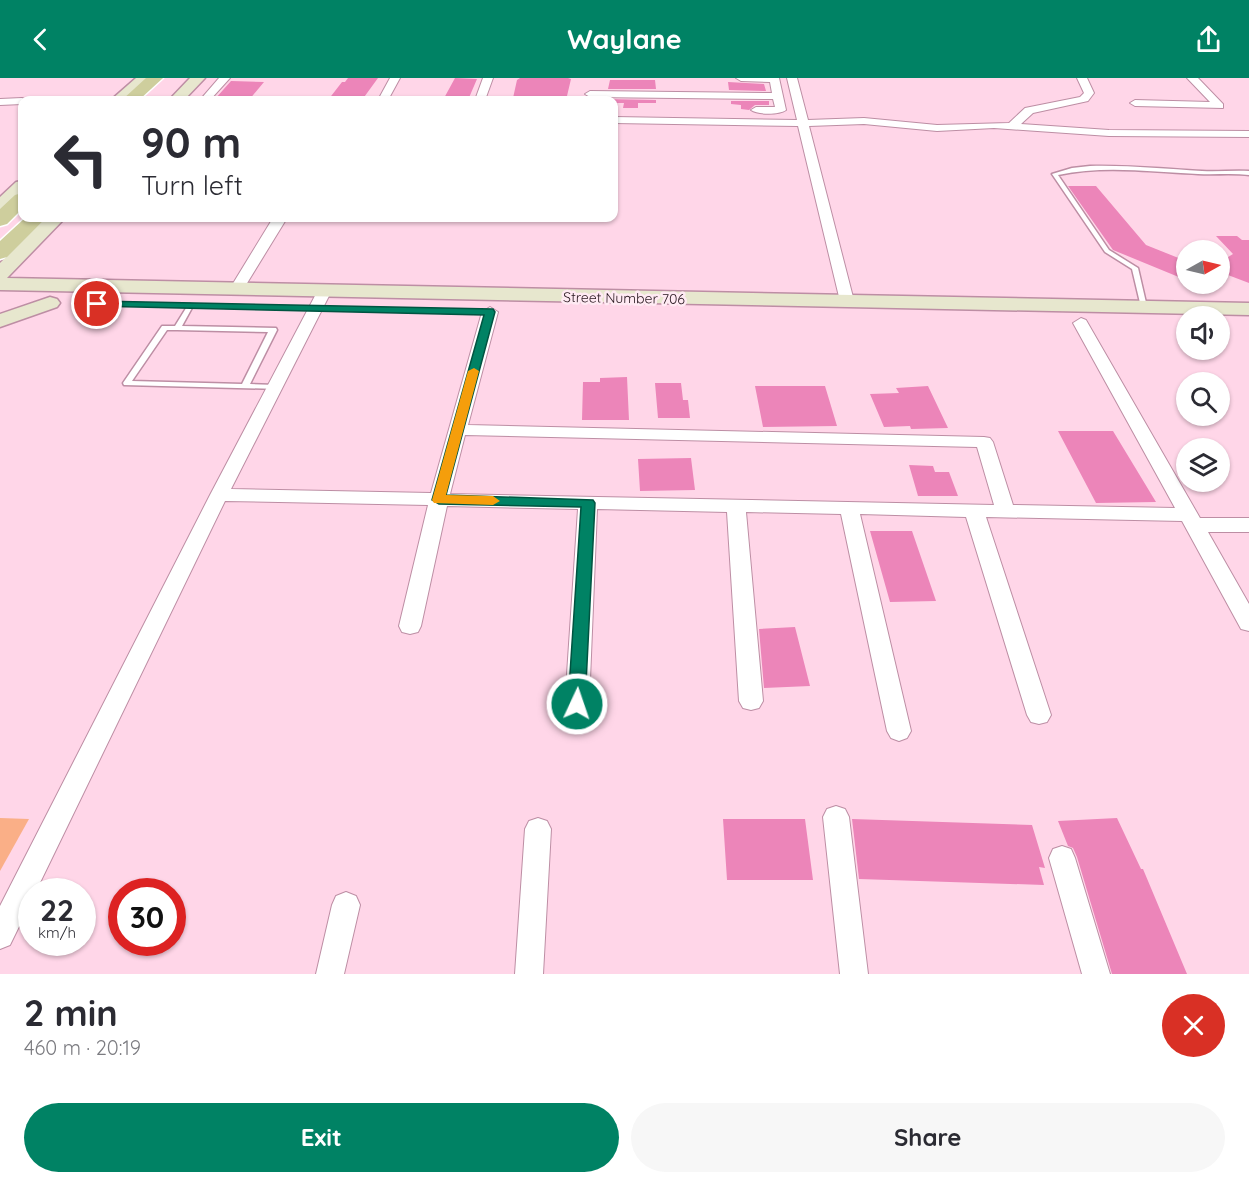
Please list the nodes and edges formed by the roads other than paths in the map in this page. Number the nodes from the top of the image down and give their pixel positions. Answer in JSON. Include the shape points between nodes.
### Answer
{"nodes":[{"id":1,"x":144,"y":78,"type":"edge"},
{"id":2,"x":155,"y":78,"type":"edge"},
{"id":3,"x":179,"y":78,"type":"edge"},
{"id":4,"x":198,"y":78,"type":"edge"},
{"id":5,"x":225,"y":78,"type":"edge"},
{"id":6,"x":395,"y":78,"type":"edge"},
{"id":7,"x":488,"y":78,"type":"edge"},
{"id":8,"x":741,"y":78,"type":"edge"},
{"id":9,"x":774,"y":78,"type":"edge"},
{"id":10,"x":792,"y":78,"type":"edge"},
{"id":11,"x":1082,"y":78,"type":"edge"},
{"id":12,"x":1192,"y":78,"type":"edge"},
{"id":13,"x":590,"y":93,"type":"edge"},
{"id":14,"x":123,"y":96,"type":"edge"},
{"id":15,"x":135,"y":96,"type":"edge"},
{"id":16,"x":170,"y":96,"type":"edge"},
{"id":17,"x":171,"y":96,"type":"edge"},
{"id":18,"x":209,"y":96,"type":"edge"},
{"id":19,"x":385,"y":96,"type":"edge"},
{"id":20,"x":481,"y":96,"type":"edge"},
{"id":21,"x":777,"y":96,"type":"junction"},
{"id":22,"x":18,"y":101,"type":"edge"},
{"id":23,"x":0,"y":102,"type":"edge"},
{"id":24,"x":1135,"y":103,"type":"dead end"},
{"id":25,"x":618,"y":109,"type":"edge"},
{"id":26,"x":721,"y":110,"type":"dead end"},
{"id":27,"x":745,"y":110,"type":"dead end"},
{"id":28,"x":618,"y":120,"type":"edge"},
{"id":29,"x":802,"y":123,"type":"junction"},
{"id":30,"x":1011,"y":126,"type":"junction"},
{"id":31,"x":1249,"y":134,"type":"edge"},
{"id":32,"x":1249,"y":173,"type":"edge"},
{"id":33,"x":18,"y":190,"type":"edge"},
{"id":34,"x":18,"y":203,"type":"edge"},
{"id":35,"x":0,"y":207,"type":"edge"},
{"id":36,"x":0,"y":220,"type":"edge"},
{"id":37,"x":32,"y":222,"type":"edge"},
{"id":38,"x":54,"y":222,"type":"edge"},
{"id":39,"x":278,"y":222,"type":"edge"},
{"id":40,"x":0,"y":253,"type":"edge"},
{"id":41,"x":36,"y":258,"type":"junction"},
{"id":42,"x":0,"y":274,"type":"edge"},
{"id":43,"x":0,"y":285,"type":"edge"},
{"id":44,"x":74,"y":287,"type":"junction"},
{"id":45,"x":236,"y":290,"type":"junction"},
{"id":46,"x":321,"y":300,"type":"junction"},
{"id":47,"x":847,"y":301,"type":"junction"},
{"id":48,"x":0,"y":303,"type":"edge"},
{"id":49,"x":50,"y":303,"type":"junction"},
{"id":50,"x":190,"y":306,"type":"junction"},
{"id":51,"x":1144,"y":307,"type":"junction"},
{"id":52,"x":1249,"y":309,"type":"edge"},
{"id":53,"x":490,"y":312,"type":"junction"},
{"id":54,"x":0,"y":321,"type":"edge"},
{"id":55,"x":1081,"y":323,"type":"junction"},
{"id":56,"x":1176,"y":325,"type":"edge"},
{"id":57,"x":1230,"y":325,"type":"edge"},
{"id":58,"x":1249,"y":326,"type":"edge"},
{"id":59,"x":177,"y":328,"type":"junction"},
{"id":60,"x":245,"y":386,"type":"junction"},
{"id":61,"x":276,"y":387,"type":"junction"},
{"id":62,"x":458,"y":430,"type":"junction"},
{"id":63,"x":219,"y":495,"type":"junction"},
{"id":64,"x":439,"y":500,"type":"junction"},
{"id":65,"x":588,"y":503,"type":"junction"},
{"id":66,"x":736,"y":506,"type":"junction"},
{"id":67,"x":849,"y":508,"type":"junction"},
{"id":68,"x":975,"y":511,"type":"junction"},
{"id":69,"x":1005,"y":511,"type":"junction"},
{"id":70,"x":1192,"y":520,"type":"junction"},
{"id":71,"x":1249,"y":525,"type":"edge"},
{"id":72,"x":1249,"y":623,"type":"edge"},
{"id":73,"x":410,"y":626,"type":"dead end"},
{"id":74,"x":751,"y":701,"type":"dead end"},
{"id":75,"x":577,"y":704,"type":"dead end"},
{"id":76,"x":1039,"y":715,"type":"dead end"},
{"id":77,"x":899,"y":731,"type":"dead end"},
{"id":78,"x":836,"y":817,"type":"dead end"},
{"id":79,"x":538,"y":829,"type":"dead end"},
{"id":80,"x":1062,"y":858,"type":"dead end"},
{"id":81,"x":346,"y":905,"type":"dead end"},
{"id":82,"x":0,"y":935,"type":"edge"},
{"id":83,"x":330,"y":974,"type":"edge"},
{"id":84,"x":529,"y":974,"type":"edge"},
{"id":85,"x":855,"y":974,"type":"edge"},
{"id":86,"x":1096,"y":974,"type":"edge"}],
"edges":[{"from":1,"to":14,"type":"street"},
{"from":2,"to":15,"type":"main road"},
{"from":3,"to":16,"type":"main road"},
{"from":4,"to":17,"type":"street"},
{"from":5,"to":18,"type":"street"},
{"from":6,"to":19,"type":"street"},
{"from":7,"to":20,"type":"street"},
{"from":8,"to":9,"type":"street"},
{"from":9,"to":21,"type":"street"},
{"from":10,"to":29,"type":"street"},
{"from":11,"to":30,"type":"street","via":[[1089,93],[1084,99],[1029,110]]},
{"from":12,"to":24,"type":"street","via":[[1219,106]]},
{"from":13,"to":21,"type":"street"},
{"from":21,"to":27,"type":"street","via":[[781,110]]},
{"from":22,"to":23,"type":"street"},
{"from":25,"to":26,"type":"street"},
{"from":28,"to":29,"type":"street"},
{"from":29,"to":30,"type":"street","via":[[864,121],[937,128]]},
{"from":29,"to":47,"type":"street"},
{"from":30,"to":31,"type":"street","via":[[1108,133]]},
{"from":32,"to":51,"type":"lane","via":[[1123,168],[1055,174],[1107,251],[1135,268]]},
{"from":33,"to":35,"type":"street"},
{"from":34,"to":36,"type":"main road"},
{"from":37,"to":40,"type":"main road"},
{"from":38,"to":41,"type":"street"},
{"from":39,"to":45,"type":"street"},
{"from":41,"to":42,"type":"street"},
{"from":41,"to":44,"type":"street","via":[[49,274]]},
{"from":43,"to":44,"type":"street","name":"Street Number 706"},
{"from":44,"to":45,"type":"street","name":"Street Number 706"},
{"from":45,"to":46,"type":"street","name":"Street Number 706"},
{"from":46,"to":47,"type":"street","name":"Street Number 706"},
{"from":46,"to":50,"type":"street"},
{"from":46,"to":53,"type":"street"},
{"from":46,"to":61,"type":"street"},
{"from":47,"to":51,"type":"street","name":"Street Number 706"},
{"from":48,"to":49,"type":"street"},
{"from":49,"to":50,"type":"street"},
{"from":49,"to":54,"type":"street"},
{"from":50,"to":59,"type":"lane"},
{"from":51,"to":52,"type":"street","name":"Street Number 706"},
{"from":53,"to":55,"type":"street"},
{"from":53,"to":62,"type":"street"},
{"from":55,"to":56,"type":"street"},
{"from":55,"to":70,"type":"street"},
{"from":57,"to":58,"type":"street"},
{"from":59,"to":60,"type":"lane","via":[[273,330]]},
{"from":59,"to":60,"type":"lane","via":[[165,328],[127,383]]},
{"from":60,"to":61,"type":"lane"},
{"from":61,"to":63,"type":"street"},
{"from":62,"to":64,"type":"street"},
{"from":62,"to":69,"type":"street","via":[[984,442]]},
{"from":63,"to":64,"type":"street"},
{"from":63,"to":82,"type":"street"},
{"from":64,"to":65,"type":"street"},
{"from":64,"to":73,"type":"street"},
{"from":65,"to":66,"type":"street"},
{"from":65,"to":75,"type":"street"},
{"from":66,"to":67,"type":"street"},
{"from":66,"to":74,"type":"street"},
{"from":67,"to":68,"type":"street"},
{"from":67,"to":77,"type":"street"},
{"from":68,"to":69,"type":"street"},
{"from":68,"to":76,"type":"street"},
{"from":69,"to":70,"type":"street"},
{"from":70,"to":71,"type":"street"},
{"from":70,"to":72,"type":"street"},
{"from":78,"to":85,"type":"street"},
{"from":79,"to":84,"type":"street"},
{"from":80,"to":86,"type":"street"},
{"from":81,"to":83,"type":"street"}]}
